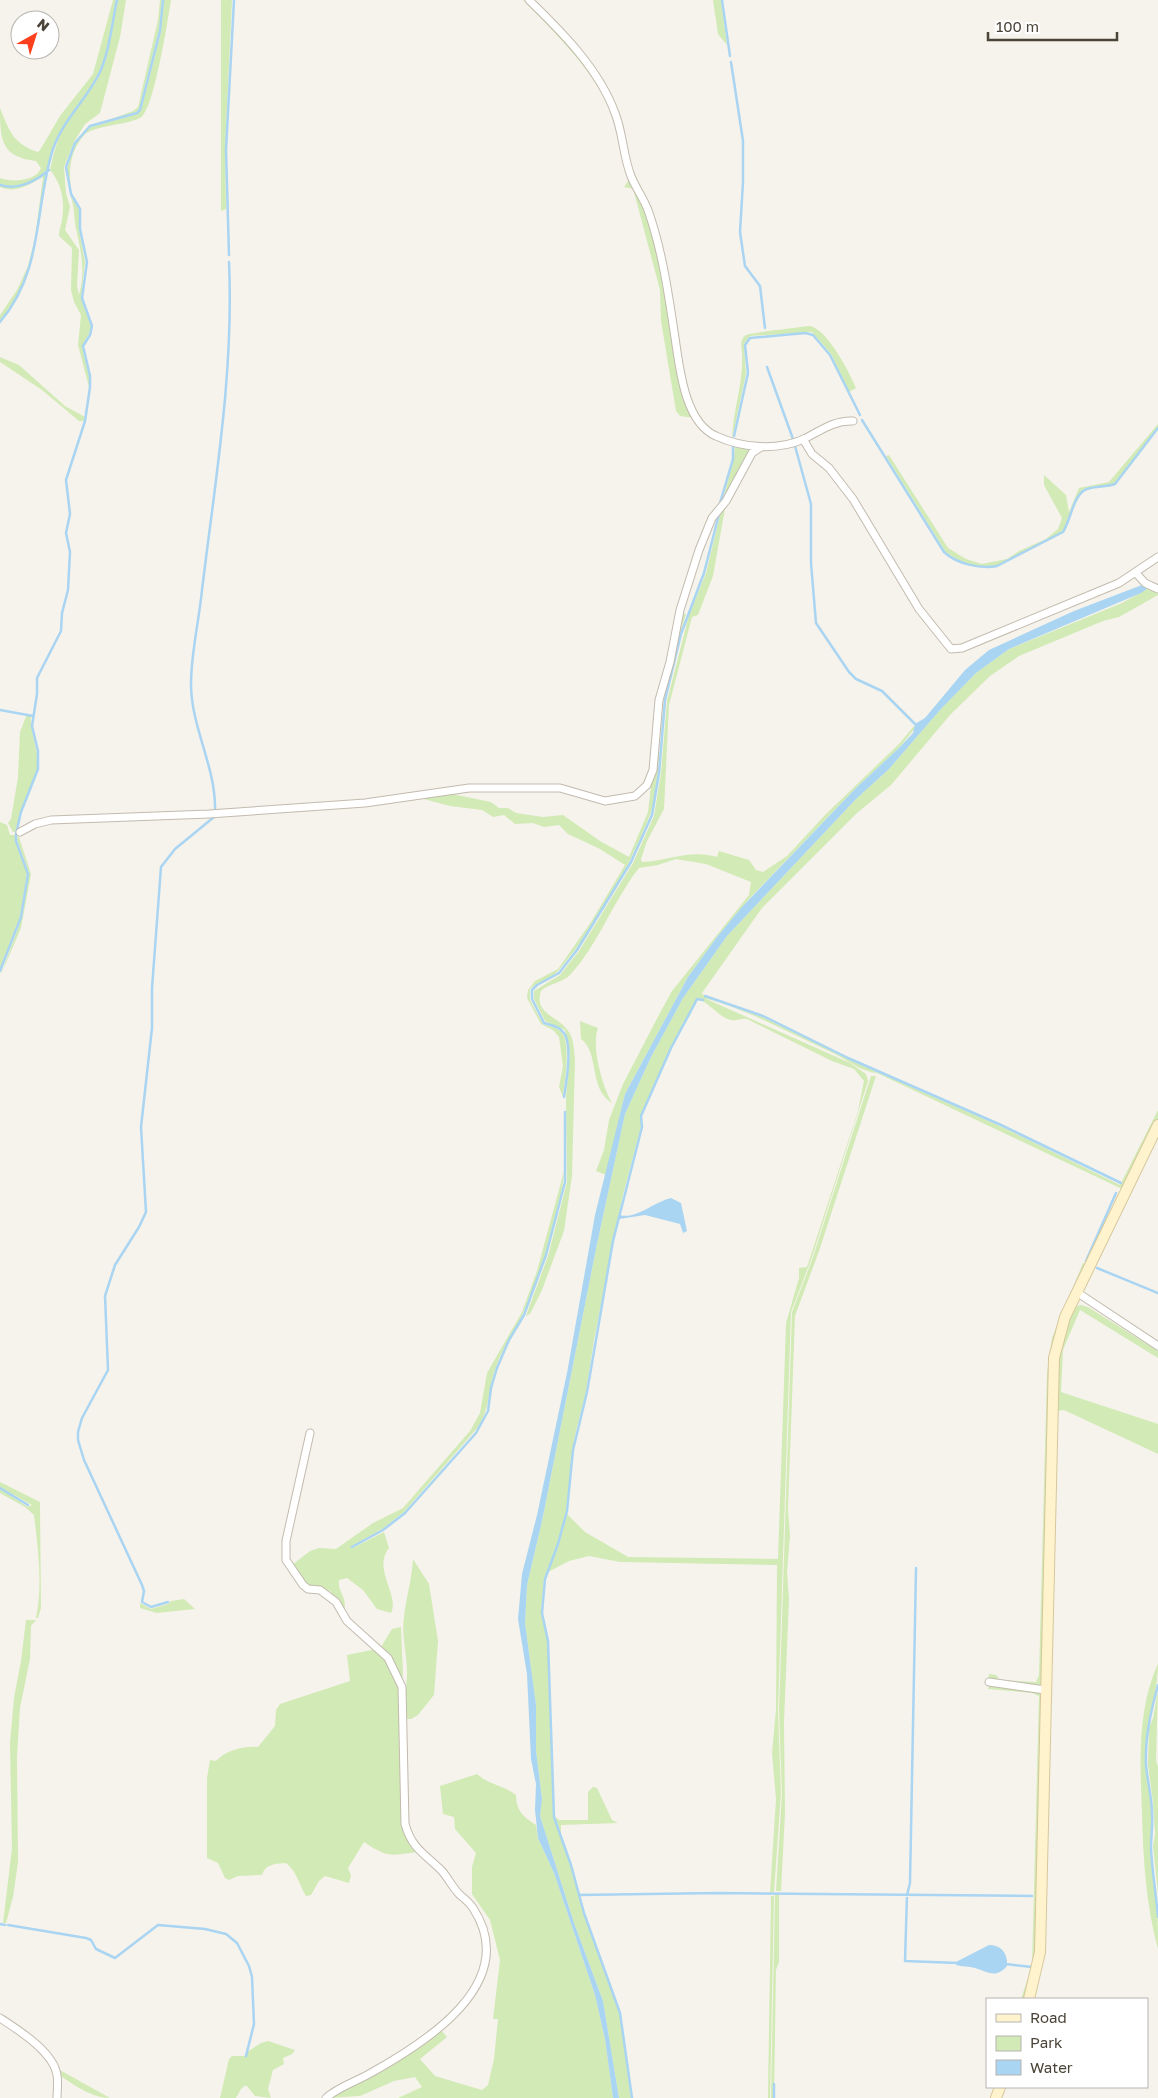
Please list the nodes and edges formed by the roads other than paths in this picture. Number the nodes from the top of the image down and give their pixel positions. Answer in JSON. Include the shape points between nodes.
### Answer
{"nodes":[{"id":1,"x":529,"y":0,"type":"edge"},
{"id":2,"x":852,"y":421,"type":"dead end"},
{"id":3,"x":803,"y":439,"type":"junction"},
{"id":4,"x":761,"y":447,"type":"junction"},
{"id":5,"x":1158,"y":557,"type":"edge"},
{"id":6,"x":1136,"y":573,"type":"junction"},
{"id":7,"x":1158,"y":589,"type":"edge"},
{"id":8,"x":20,"y":832,"type":"dead end"},
{"id":9,"x":1158,"y":1125,"type":"edge"},
{"id":10,"x":1078,"y":1293,"type":"junction"},
{"id":11,"x":1158,"y":1346,"type":"edge"},
{"id":12,"x":310,"y":1433,"type":"dead end"},
{"id":13,"x":989,"y":1682,"type":"dead end"},
{"id":14,"x":1045,"y":1690,"type":"junction"},
{"id":15,"x":1029,"y":1998,"type":"edge"},
{"id":16,"x":0,"y":2018,"type":"edge"},
{"id":17,"x":57,"y":2098,"type":"edge"},
{"id":18,"x":326,"y":2098,"type":"edge"}],
"edges":[{"from":1,"to":4,"type":"street","via":[[576,50],[606,93],[616,114],[630,174],[649,211],[666,276],[679,359],[692,410],[698,421],[716,436]]},
{"from":2,"to":3,"type":"street","via":[[841,420]]},
{"from":3,"to":4,"type":"street"},
{"from":3,"to":6,"type":"street","via":[[812,454],[830,468],[854,498],[919,609],[951,649],[962,648],[1086,598]]},
{"from":4,"to":8,"type":"street","via":[[752,453],[726,501],[712,518],[699,550],[680,610],[659,700],[653,770],[647,785],[634,796],[605,801],[560,788],[469,788],[365,803],[209,814],[51,820]]},
{"from":5,"to":6,"type":"street"},
{"from":6,"to":7,"type":"street","via":[[1145,583]]},
{"from":9,"to":10,"type":"street"},
{"from":10,"to":11,"type":"street"},
{"from":10,"to":14,"type":"street","via":[[1061,1328],[1054,1358]]},
{"from":12,"to":18,"type":"street","via":[[286,1541],[286,1560],[303,1585],[329,1596],[347,1621],[388,1658],[402,1687],[405,1824],[408,1834],[419,1851],[443,1872],[473,1907],[482,1922],[488,1953],[473,1992],[442,2025],[386,2064]]},
{"from":13,"to":14,"type":"street"},
{"from":14,"to":15,"type":"street","via":[[1040,1952]]},
{"from":16,"to":17,"type":"street","via":[[31,2041],[52,2064],[57,2076]]}]}
